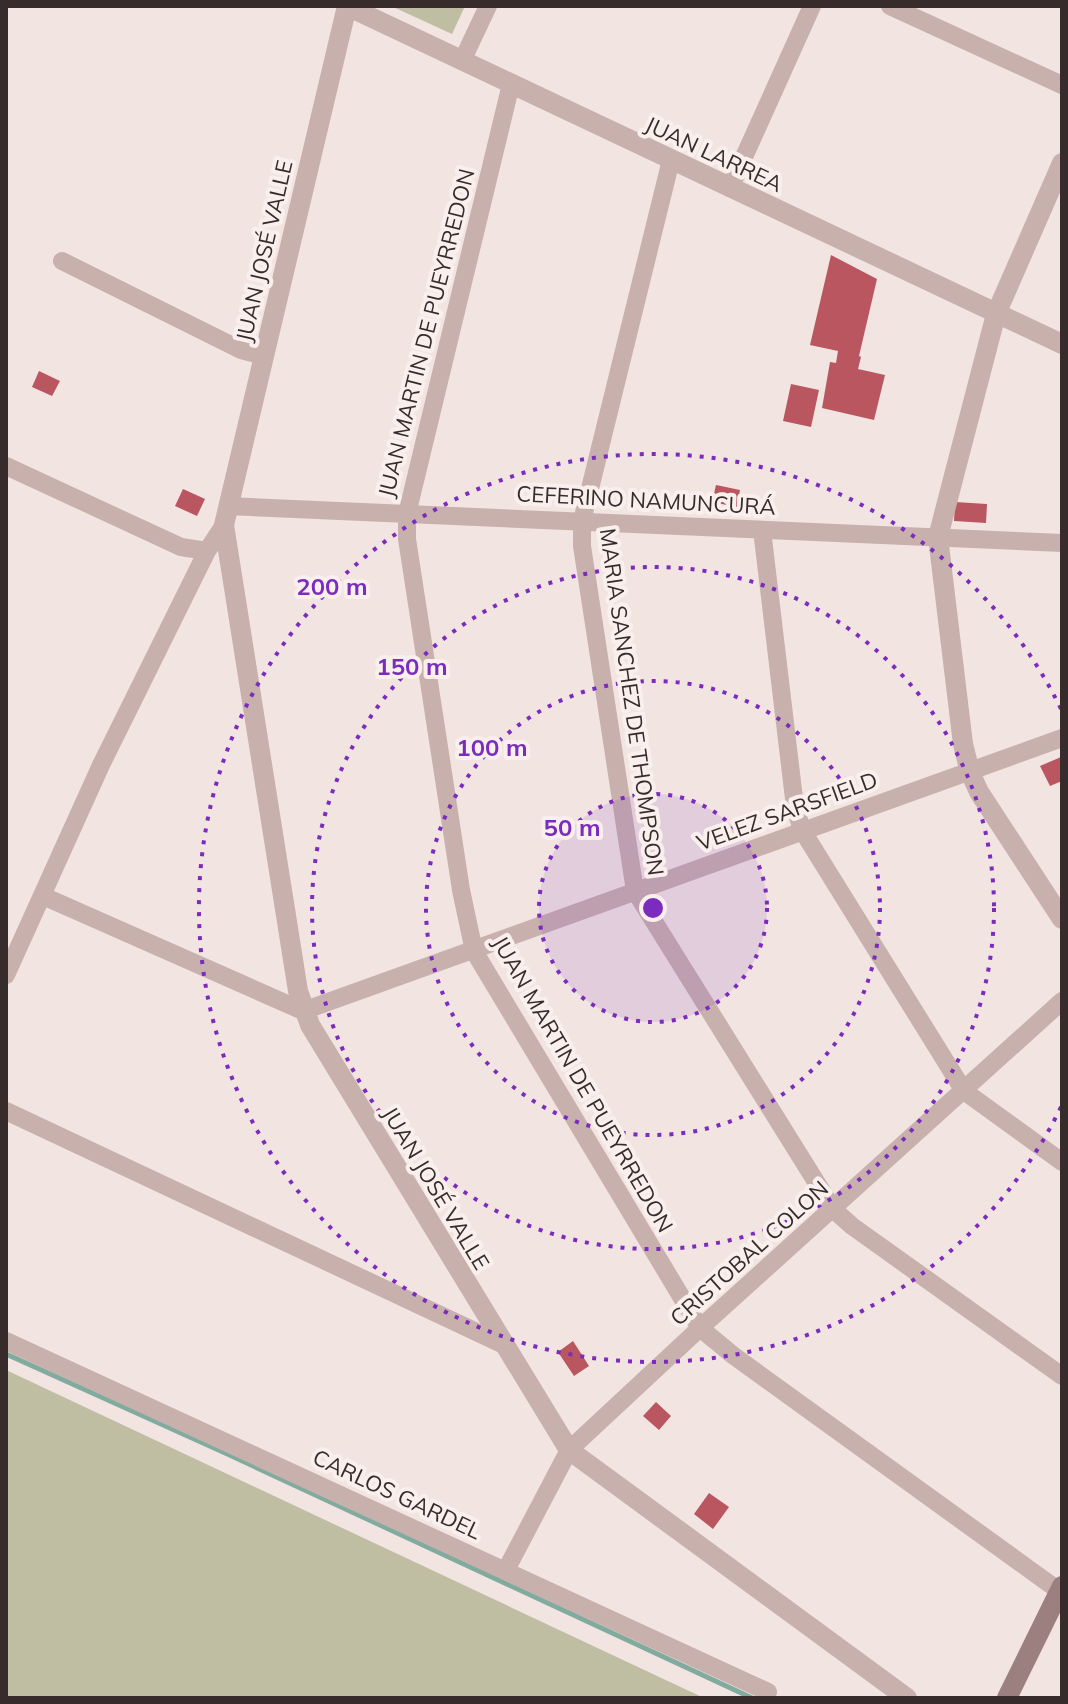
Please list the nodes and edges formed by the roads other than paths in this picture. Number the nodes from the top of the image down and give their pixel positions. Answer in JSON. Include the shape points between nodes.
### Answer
{"nodes":[{"id":1,"x":347,"y":6,"type":"edge"},
{"id":2,"x":488,"y":6,"type":"edge"},
{"id":3,"x":812,"y":6,"type":"edge"},
{"id":4,"x":890,"y":6,"type":"edge"},
{"id":5,"x":462,"y":61,"type":"junction"},
{"id":6,"x":511,"y":84,"type":"junction"},
{"id":7,"x":1062,"y":85,"type":"edge"},
{"id":8,"x":671,"y":160,"type":"junction"},
{"id":9,"x":1062,"y":163,"type":"edge"},
{"id":10,"x":730,"y":188,"type":"junction"},
{"id":11,"x":62,"y":261,"type":"dead end"},
{"id":12,"x":996,"y":314,"type":"junction"},
{"id":13,"x":1062,"y":344,"type":"edge"},
{"id":14,"x":264,"y":356,"type":"junction"},
{"id":15,"x":6,"y":466,"type":"edge"},
{"id":16,"x":407,"y":514,"type":"junction"},
{"id":17,"x":226,"y":516,"type":"junction"},
{"id":18,"x":582,"y":521,"type":"junction"},
{"id":19,"x":762,"y":530,"type":"junction"},
{"id":20,"x":938,"y":537,"type":"junction"},
{"id":21,"x":1062,"y":543,"type":"edge"},
{"id":22,"x":207,"y":551,"type":"junction"},
{"id":23,"x":1062,"y":738,"type":"edge"},
{"id":24,"x":970,"y":772,"type":"junction"},
{"id":25,"x":802,"y":830,"type":"junction"},
{"id":26,"x":635,"y":891,"type":"junction"},
{"id":27,"x":43,"y":896,"type":"junction"},
{"id":28,"x":1062,"y":919,"type":"edge"},
{"id":29,"x":474,"y":951,"type":"junction"},
{"id":30,"x":6,"y":975,"type":"edge"},
{"id":31,"x":1062,"y":1001,"type":"edge"},
{"id":32,"x":303,"y":1011,"type":"junction"},
{"id":33,"x":964,"y":1091,"type":"junction"},
{"id":34,"x":6,"y":1111,"type":"edge"},
{"id":35,"x":1062,"y":1162,"type":"edge"},
{"id":36,"x":833,"y":1209,"type":"junction"},
{"id":37,"x":700,"y":1328,"type":"junction"},
{"id":38,"x":6,"y":1341,"type":"edge"},
{"id":39,"x":502,"y":1344,"type":"junction"},
{"id":40,"x":1062,"y":1376,"type":"edge"},
{"id":41,"x":569,"y":1450,"type":"junction"},
{"id":42,"x":506,"y":1570,"type":"junction"},
{"id":43,"x":1061,"y":1590,"type":"edge"},
{"id":44,"x":768,"y":1692,"type":"dead end"},
{"id":45,"x":907,"y":1698,"type":"edge"},
{"id":46,"x":1007,"y":1698,"type":"edge"}],
"edges":[{"from":1,"to":5,"type":"street","name":"JUAN LARREA"},
{"from":1,"to":14,"type":"street","name":"JUAN JOSÉ VALLE"},
{"from":2,"to":5,"type":"street"},
{"from":3,"to":10,"type":"street"},
{"from":4,"to":7,"type":"street"},
{"from":5,"to":6,"type":"street","name":"JUAN LARREA"},
{"from":6,"to":8,"type":"street","name":"JUAN LARREA"},
{"from":6,"to":16,"type":"street","name":"JUAN MARTIN DE PUEYRREDON"},
{"from":8,"to":10,"type":"street","name":"JUAN LARREA"},
{"from":8,"to":18,"type":"street","name":"MARIA SANCHEZ DE THOMPSON"},
{"from":9,"to":12,"type":"street"},
{"from":10,"to":12,"type":"street","name":"JUAN LARREA"},
{"from":11,"to":14,"type":"street","via":[[241,350]]},
{"from":12,"to":13,"type":"street","name":"JUAN LARREA"},
{"from":12,"to":20,"type":"street"},
{"from":14,"to":17,"type":"street","name":"JUAN JOSÉ VALLE"},
{"from":15,"to":22,"type":"street","via":[[181,547]]},
{"from":16,"to":17,"type":"street","name":"CEFERINO NAMUNCURÁ"},
{"from":16,"to":18,"type":"street","name":"CEFERINO NAMUNCURÁ"},
{"from":16,"to":29,"type":"street","name":"JUAN MARTIN DE PUEYRREDON"},
{"from":17,"to":22,"type":"street"},
{"from":17,"to":32,"type":"street","name":"JUAN JOSÉ VALLE"},
{"from":18,"to":19,"type":"street","name":"CEFERINO NAMUNCURÁ"},
{"from":18,"to":26,"type":"street","name":"MARIA SANCHEZ DE THOMPSON"},
{"from":19,"to":20,"type":"street","name":"CEFERINO NAMUNCURÁ"},
{"from":19,"to":25,"type":"street"},
{"from":20,"to":21,"type":"street","name":"CEFERINO NAMUNCURÁ"},
{"from":20,"to":24,"type":"street"},
{"from":22,"to":27,"type":"street"},
{"from":23,"to":24,"type":"street","name":"VELEZ SARSFIELD"},
{"from":24,"to":25,"type":"street","name":"VELEZ SARSFIELD"},
{"from":24,"to":28,"type":"street"},
{"from":25,"to":26,"type":"street","name":"VELEZ SARSFIELD"},
{"from":25,"to":33,"type":"street"},
{"from":26,"to":29,"type":"street","name":"VELEZ SARSFIELD"},
{"from":26,"to":36,"type":"street","name":"MARIA SANCHEZ DE THOMPSON"},
{"from":27,"to":30,"type":"street"},
{"from":27,"to":32,"type":"street"},
{"from":29,"to":32,"type":"street","name":"VELEZ SARSFIELD"},
{"from":29,"to":37,"type":"street","name":"JUAN MARTIN DE PUEYRREDON"},
{"from":31,"to":33,"type":"street","name":"CRISTOBAL COLON"},
{"from":32,"to":39,"type":"street","name":"JUAN JOSÉ VALLE"},
{"from":33,"to":35,"type":"street"},
{"from":33,"to":36,"type":"street","name":"CRISTOBAL COLON"},
{"from":34,"to":39,"type":"street"},
{"from":36,"to":37,"type":"street","name":"CRISTOBAL COLON"},
{"from":36,"to":40,"type":"street","name":"MARIA SANCHEZ DE THOMPSON"},
{"from":37,"to":41,"type":"street","name":"CRISTOBAL COLON"},
{"from":37,"to":43,"type":"street","name":"JUAN MARTIN DE PUEYRREDON"},
{"from":38,"to":42,"type":"street","name":"CARLOS GARDEL"},
{"from":39,"to":41,"type":"street","name":"JUAN JOSÉ VALLE"},
{"from":41,"to":42,"type":"street","name":"CRISTOBAL COLON"},
{"from":41,"to":45,"type":"street","name":"JUAN JOSÉ VALLE"},
{"from":42,"to":44,"type":"street","name":"CARLOS GARDEL"},
{"from":43,"to":46,"type":"main road"}]}
